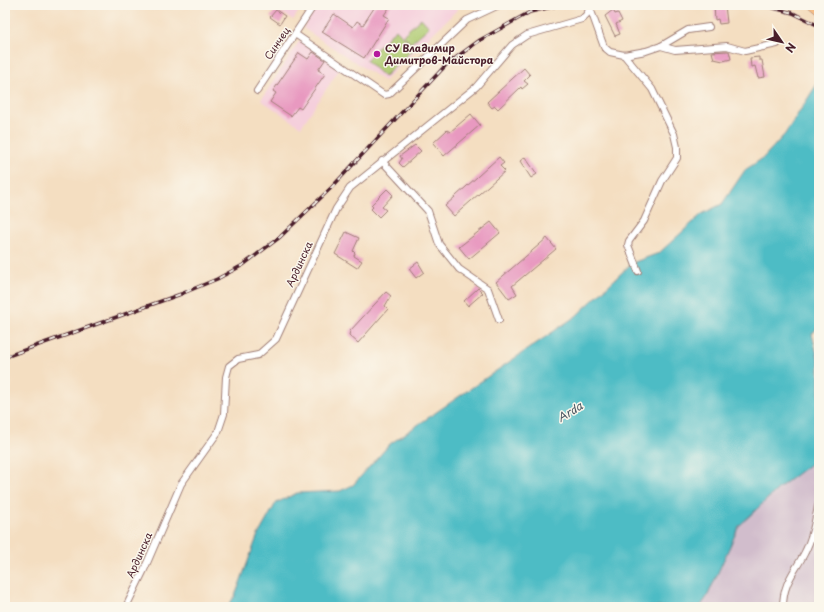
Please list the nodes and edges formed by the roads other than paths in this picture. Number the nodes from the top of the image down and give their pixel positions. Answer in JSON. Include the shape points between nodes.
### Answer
{"nodes":[{"id":1,"x":314,"y":5,"type":"edge"},
{"id":2,"x":500,"y":5,"type":"edge"},
{"id":3,"x":813,"y":5,"type":"edge"},
{"id":4,"x":590,"y":6,"type":"edge"},
{"id":5,"x":819,"y":10,"type":"edge"},
{"id":6,"x":709,"y":27,"type":"dead end"},
{"id":7,"x":295,"y":34,"type":"junction"},
{"id":8,"x":777,"y":44,"type":"dead end"},
{"id":9,"x":661,"y":46,"type":"junction"},
{"id":10,"x":624,"y":55,"type":"junction"},
{"id":11,"x":257,"y":91,"type":"dead end"},
{"id":12,"x":382,"y":161,"type":"junction"},
{"id":13,"x":638,"y":271,"type":"dead end"},
{"id":14,"x":499,"y":320,"type":"dead end"},
{"id":15,"x":818,"y":506,"type":"dead end"},
{"id":16,"x":126,"y":607,"type":"edge"},
{"id":17,"x":784,"y":607,"type":"edge"}],
"edges":[{"from":1,"to":7,"type":"street","name":"Синчец"},
{"from":2,"to":7,"type":"street","via":[[467,20],[389,94],[384,95]]},
{"from":3,"to":5,"type":"main road"},
{"from":4,"to":10,"type":"street","via":[[604,47],[610,52]]},
{"from":4,"to":12,"type":"street","name":"Ардинска","via":[[582,19],[527,35],[512,45],[476,87]]},
{"from":6,"to":9,"type":"street","via":[[688,30]]},
{"from":7,"to":11,"type":"street","name":"Синчец"},
{"from":8,"to":9,"type":"street","via":[[745,51],[727,46],[675,50]]},
{"from":9,"to":10,"type":"street"},
{"from":10,"to":13,"type":"street","via":[[652,89],[674,134],[677,147],[677,158],[662,181],[644,221],[629,241],[628,245]]},
{"from":12,"to":14,"type":"street","via":[[428,211],[439,244],[459,269],[488,289]]},
{"from":12,"to":16,"type":"street","name":"Ардинска","via":[[342,198],[276,339],[258,355],[238,359],[229,366],[224,414],[218,432],[172,500]]},
{"from":15,"to":17,"type":"street","via":[[814,530],[785,587]]}]}
